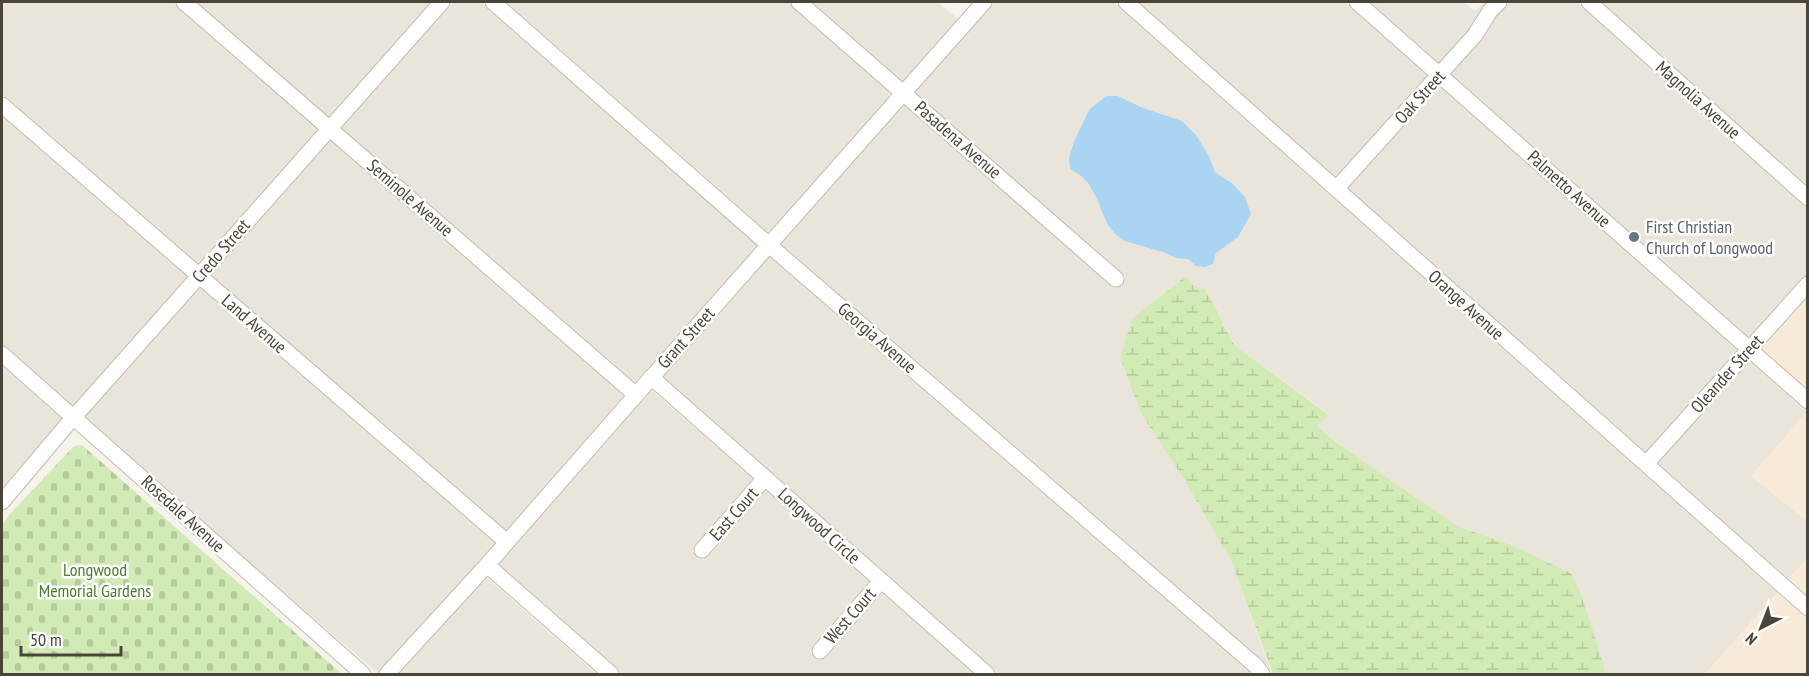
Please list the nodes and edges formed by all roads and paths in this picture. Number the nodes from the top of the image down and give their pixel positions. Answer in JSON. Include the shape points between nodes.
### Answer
{"nodes":[{"id":1,"x":184,"y":2,"type":"edge"},
{"id":2,"x":442,"y":2,"type":"edge"},
{"id":3,"x":493,"y":2,"type":"edge"},
{"id":4,"x":799,"y":2,"type":"edge"},
{"id":5,"x":984,"y":2,"type":"edge"},
{"id":6,"x":1126,"y":2,"type":"edge"},
{"id":7,"x":1358,"y":2,"type":"edge"},
{"id":8,"x":1499,"y":2,"type":"edge"},
{"id":9,"x":1589,"y":2,"type":"edge"},
{"id":10,"x":1440,"y":75,"type":"junction"},
{"id":11,"x":903,"y":92,"type":"junction"},
{"id":12,"x":2,"y":105,"type":"edge"},
{"id":13,"x":329,"y":128,"type":"junction"},
{"id":14,"x":1336,"y":189,"type":"junction"},
{"id":15,"x":1808,"y":198,"type":"edge"},
{"id":16,"x":769,"y":245,"type":"junction"},
{"id":17,"x":200,"y":277,"type":"junction"},
{"id":18,"x":1116,"y":279,"type":"dead end"},
{"id":19,"x":1808,"y":284,"type":"edge"},
{"id":20,"x":1749,"y":349,"type":"junction"},
{"id":21,"x":2,"y":354,"type":"edge"},
{"id":22,"x":651,"y":377,"type":"junction"},
{"id":23,"x":636,"y":395,"type":"junction"},
{"id":24,"x":1808,"y":401,"type":"edge"},
{"id":25,"x":74,"y":417,"type":"junction"},
{"id":26,"x":1646,"y":464,"type":"junction"},
{"id":27,"x":765,"y":478,"type":"junction"},
{"id":28,"x":2,"y":502,"type":"edge"},
{"id":29,"x":507,"y":542,"type":"junction"},
{"id":30,"x":702,"y":550,"type":"dead end"},
{"id":31,"x":487,"y":565,"type":"junction"},
{"id":32,"x":881,"y":581,"type":"junction"},
{"id":33,"x":1808,"y":608,"type":"edge"},
{"id":34,"x":820,"y":651,"type":"dead end"},
{"id":35,"x":363,"y":675,"type":"edge"},
{"id":36,"x":387,"y":675,"type":"edge"},
{"id":37,"x":611,"y":675,"type":"edge"},
{"id":38,"x":987,"y":675,"type":"edge"},
{"id":39,"x":1262,"y":675,"type":"edge"}],
"edges":[{"from":1,"to":13,"type":"street","name":"Seminole Avenue"},
{"from":2,"to":13,"type":"street","name":"Credo Street"},
{"from":3,"to":16,"type":"street","name":"Georgia Avenue"},
{"from":4,"to":11,"type":"street","name":"Pasadena Avenue"},
{"from":5,"to":11,"type":"street","name":"Grant Street"},
{"from":6,"to":14,"type":"street","name":"Orange Avenue"},
{"from":7,"to":10,"type":"street","name":"Palmetto Avenue"},
{"from":8,"to":10,"type":"street","name":"Oak Street"},
{"from":9,"to":15,"type":"street","name":"Magnolia Avenue"},
{"from":10,"to":14,"type":"street","name":"Oak Street"},
{"from":10,"to":20,"type":"street","name":"Palmetto Avenue"},
{"from":11,"to":16,"type":"street","name":"Grant Street"},
{"from":11,"to":18,"type":"street","name":"Pasadena Avenue"},
{"from":12,"to":17,"type":"street","name":"Land Avenue"},
{"from":13,"to":17,"type":"street","name":"Credo Street"},
{"from":13,"to":23,"type":"street","name":"Seminole Avenue"},
{"from":14,"to":26,"type":"street","name":"Orange Avenue"},
{"from":16,"to":22,"type":"street","name":"Grant Street"},
{"from":16,"to":39,"type":"street","name":"Georgia Avenue"},
{"from":17,"to":25,"type":"street","name":"Credo Street"},
{"from":17,"to":29,"type":"street","name":"Land Avenue"},
{"from":19,"to":20,"type":"street","name":"Oleander Street"},
{"from":20,"to":24,"type":"street","name":"Palmetto Avenue"},
{"from":20,"to":26,"type":"street","name":"Oleander Street"},
{"from":21,"to":25,"type":"street","name":"Rosedale Avenue"},
{"from":22,"to":23,"type":"street","name":"Grant Street"},
{"from":22,"to":27,"type":"street","name":"Longwood Circle"},
{"from":23,"to":29,"type":"street","name":"Grant Street"},
{"from":25,"to":28,"type":"street","name":"Credo Street"},
{"from":25,"to":35,"type":"street","name":"Rosedale Avenue"},
{"from":26,"to":33,"type":"street","name":"Orange Avenue"},
{"from":27,"to":30,"type":"street","name":"East Court"},
{"from":27,"to":32,"type":"street","name":"Longwood Circle"},
{"from":29,"to":31,"type":"street","name":"Grant Street"},
{"from":31,"to":36,"type":"street","name":"Grant Street"},
{"from":31,"to":37,"type":"street"},
{"from":32,"to":34,"type":"street","name":"West Court"},
{"from":32,"to":38,"type":"street","name":"Longwood Circle"}]}
